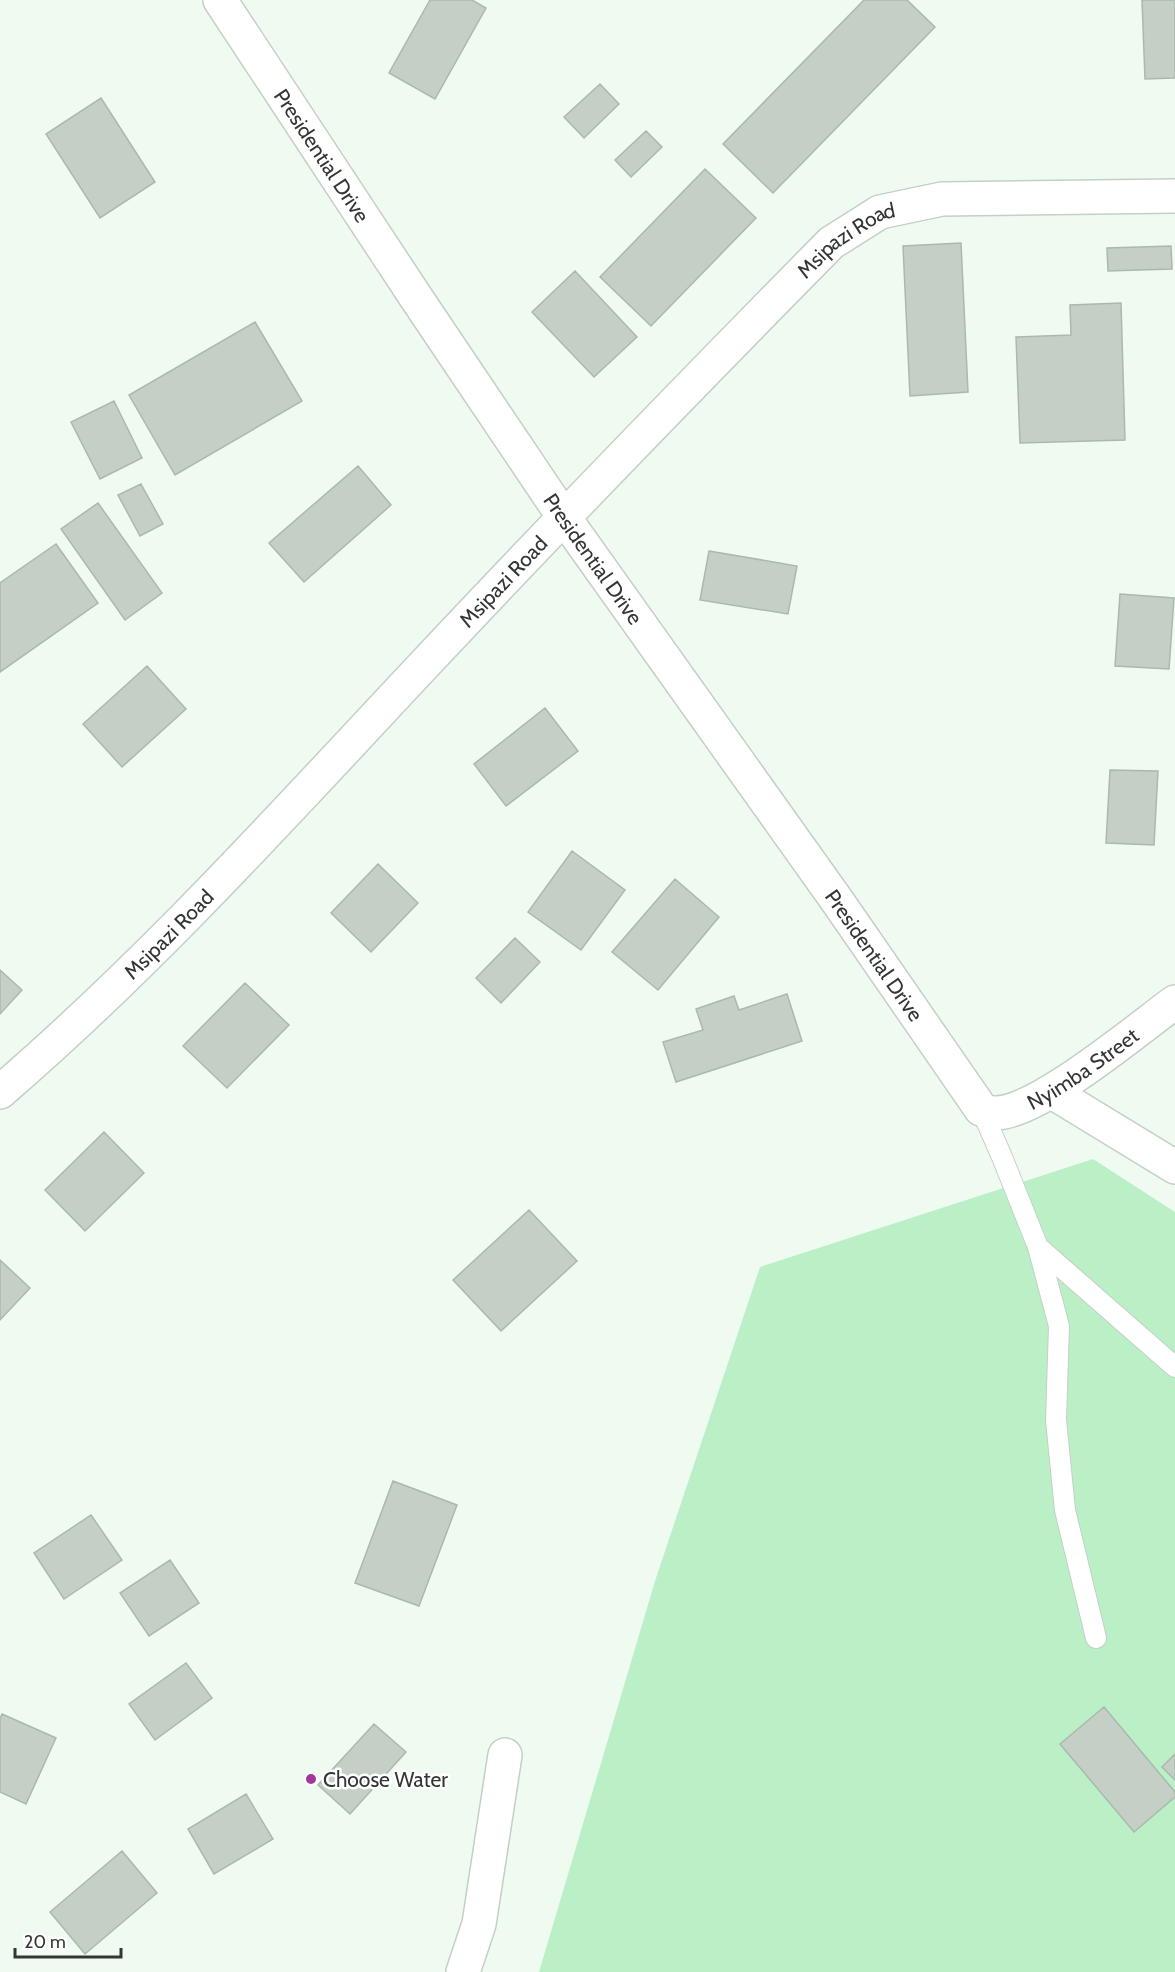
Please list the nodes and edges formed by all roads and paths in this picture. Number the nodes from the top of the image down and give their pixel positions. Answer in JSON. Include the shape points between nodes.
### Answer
{"nodes":[{"id":1,"x":220,"y":0,"type":"edge"},
{"id":2,"x":1175,"y":196,"type":"edge"},
{"id":3,"x":563,"y":516,"type":"junction"},
{"id":4,"x":1175,"y":1002,"type":"edge"},
{"id":5,"x":0,"y":1092,"type":"edge"},
{"id":6,"x":1052,"y":1092,"type":"junction"},
{"id":7,"x":981,"y":1109,"type":"junction"},
{"id":8,"x":1175,"y":1167,"type":"edge"},
{"id":9,"x":1038,"y":1247,"type":"junction"},
{"id":10,"x":1175,"y":1367,"type":"edge"},
{"id":11,"x":1096,"y":1638,"type":"dead end"},
{"id":12,"x":505,"y":1755,"type":"dead end"},
{"id":13,"x":463,"y":1972,"type":"edge"}],
"edges":[{"from":1,"to":3,"type":"street","name":"Presidential Drive"},
{"from":2,"to":3,"type":"street","name":"Msipazi Road","via":[[942,199],[880,212],[831,243]]},
{"from":3,"to":5,"type":"street","name":"Msipazi Road","via":[[180,925]]},
{"from":3,"to":7,"type":"street","name":"Presidential Drive"},
{"from":4,"to":6,"type":"street","name":"Nyimba Street"},
{"from":6,"to":7,"type":"street","name":"Nyimba Street","via":[[1009,1111],[994,1113]]},
{"from":6,"to":8,"type":"street"},
{"from":7,"to":9,"type":"lane"},
{"from":9,"to":10,"type":"lane"},
{"from":9,"to":11,"type":"lane","via":[[1059,1326],[1056,1420],[1065,1510]]},
{"from":12,"to":13,"type":"street","via":[[479,1924]]}]}
